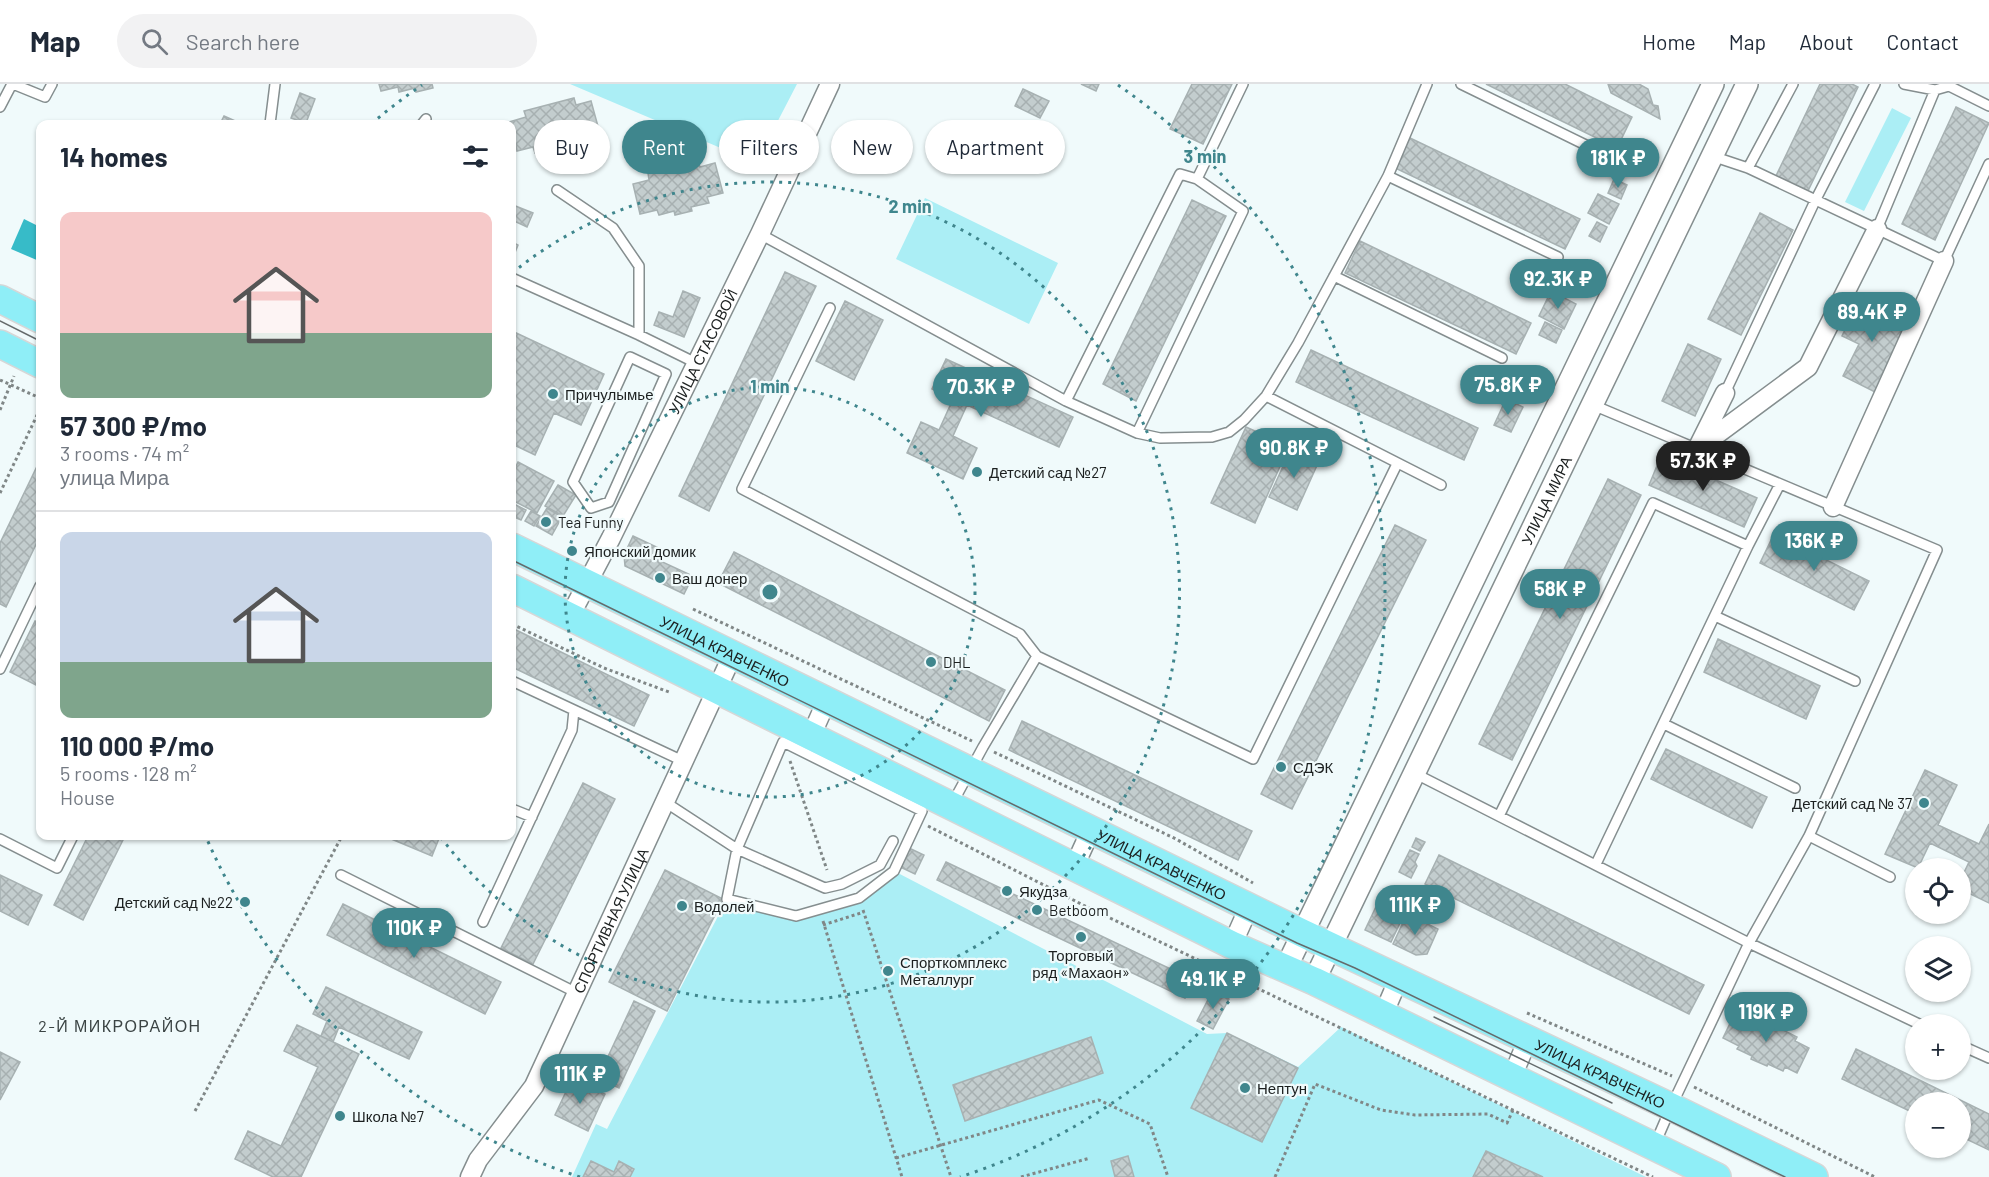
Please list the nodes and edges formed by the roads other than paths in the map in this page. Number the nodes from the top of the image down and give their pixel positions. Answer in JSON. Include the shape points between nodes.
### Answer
{"nodes":[{"id":1,"x":12,"y":84,"type":"edge"},
{"id":2,"x":52,"y":84,"type":"edge"},
{"id":3,"x":275,"y":84,"type":"edge"},
{"id":4,"x":830,"y":84,"type":"edge"},
{"id":5,"x":1243,"y":84,"type":"edge"},
{"id":6,"x":1427,"y":84,"type":"edge"},
{"id":7,"x":1461,"y":84,"type":"edge"},
{"id":8,"x":1713,"y":84,"type":"edge"},
{"id":9,"x":1747,"y":84,"type":"edge"},
{"id":10,"x":1793,"y":84,"type":"edge"},
{"id":11,"x":1875,"y":84,"type":"edge"},
{"id":12,"x":1904,"y":84,"type":"edge"},
{"id":13,"x":1935,"y":90,"type":"junction"},
{"id":14,"x":1989,"y":106,"type":"edge"},
{"id":15,"x":0,"y":107,"type":"edge"},
{"id":16,"x":270,"y":120,"type":"edge"},
{"id":17,"x":1683,"y":147,"type":"junction"},
{"id":18,"x":1598,"y":151,"type":"dead end"},
{"id":19,"x":1712,"y":156,"type":"junction"},
{"id":20,"x":1989,"y":164,"type":"edge"},
{"id":21,"x":1748,"y":168,"type":"junction"},
{"id":22,"x":1388,"y":176,"type":"junction"},
{"id":23,"x":1197,"y":179,"type":"junction"},
{"id":24,"x":557,"y":190,"type":"dead end"},
{"id":25,"x":1815,"y":201,"type":"junction"},
{"id":26,"x":1876,"y":229,"type":"junction"},
{"id":27,"x":760,"y":234,"type":"junction"},
{"id":28,"x":1558,"y":257,"type":"dead end"},
{"id":29,"x":1944,"y":261,"type":"junction"},
{"id":30,"x":1334,"y":276,"type":"junction"},
{"id":31,"x":516,"y":280,"type":"edge"},
{"id":32,"x":0,"y":299,"type":"edge"},
{"id":33,"x":830,"y":308,"type":"dead end"},
{"id":34,"x":36,"y":317,"type":"edge"},
{"id":35,"x":639,"y":335,"type":"junction"},
{"id":36,"x":1502,"y":358,"type":"dead end"},
{"id":37,"x":696,"y":363,"type":"junction"},
{"id":38,"x":1725,"y":393,"type":"joint"},
{"id":39,"x":1266,"y":396,"type":"junction"},
{"id":40,"x":1066,"y":401,"type":"junction"},
{"id":41,"x":1593,"y":405,"type":"junction"},
{"id":42,"x":1137,"y":433,"type":"junction"},
{"id":43,"x":1697,"y":449,"type":"junction"},
{"id":44,"x":1397,"y":464,"type":"junction"},
{"id":45,"x":1780,"y":484,"type":"junction"},
{"id":46,"x":1441,"y":485,"type":"dead end"},
{"id":47,"x":609,"y":501,"type":"joint"},
{"id":48,"x":1833,"y":507,"type":"junction"},
{"id":49,"x":1748,"y":546,"type":"junction"},
{"id":50,"x":516,"y":549,"type":"edge"},
{"id":51,"x":588,"y":584,"type":"junction"},
{"id":52,"x":516,"y":590,"type":"edge"},
{"id":53,"x":36,"y":594,"type":"edge"},
{"id":54,"x":570,"y":616,"type":"junction"},
{"id":55,"x":1715,"y":616,"type":"junction"},
{"id":56,"x":733,"y":654,"type":"junction"},
{"id":57,"x":1037,"y":656,"type":"junction"},
{"id":58,"x":0,"y":669,"type":"edge"},
{"id":59,"x":1855,"y":681,"type":"dead end"},
{"id":60,"x":516,"y":683,"type":"edge"},
{"id":61,"x":716,"y":688,"type":"junction"},
{"id":62,"x":827,"y":700,"type":"junction"},
{"id":63,"x":574,"y":710,"type":"junction"},
{"id":64,"x":1664,"y":723,"type":"junction"},
{"id":65,"x":811,"y":736,"type":"junction"},
{"id":66,"x":683,"y":761,"type":"junction"},
{"id":67,"x":970,"y":770,"type":"junction"},
{"id":68,"x":1414,"y":773,"type":"junction"},
{"id":69,"x":1795,"y":788,"type":"dead end"},
{"id":70,"x":664,"y":802,"type":"junction"},
{"id":71,"x":950,"y":806,"type":"junction"},
{"id":72,"x":516,"y":811,"type":"edge"},
{"id":73,"x":1499,"y":816,"type":"junction"},
{"id":74,"x":532,"y":817,"type":"junction"},
{"id":75,"x":1090,"y":830,"type":"junction"},
{"id":76,"x":1809,"y":836,"type":"junction"},
{"id":77,"x":0,"y":839,"type":"edge"},
{"id":78,"x":71,"y":840,"type":"edge"},
{"id":79,"x":893,"y":841,"type":"dead end"},
{"id":80,"x":737,"y":849,"type":"junction"},
{"id":81,"x":1596,"y":864,"type":"junction"},
{"id":82,"x":1074,"y":867,"type":"junction"},
{"id":83,"x":340,"y":875,"type":"dead end"},
{"id":84,"x":1890,"y":877,"type":"dead end"},
{"id":85,"x":1254,"y":897,"type":"junction"},
{"id":86,"x":483,"y":922,"type":"dead end"},
{"id":87,"x":1302,"y":933,"type":"junction"},
{"id":88,"x":1749,"y":943,"type":"junction"},
{"id":89,"x":1232,"y":945,"type":"junction"},
{"id":90,"x":1331,"y":946,"type":"junction"},
{"id":91,"x":1285,"y":970,"type":"junction"},
{"id":92,"x":1399,"y":978,"type":"junction"},
{"id":93,"x":1314,"y":981,"type":"junction"},
{"id":94,"x":577,"y":993,"type":"junction"},
{"id":95,"x":1383,"y":1015,"type":"junction"},
{"id":96,"x":1905,"y":1017,"type":"edge"},
{"id":97,"x":1528,"y":1039,"type":"junction"},
{"id":98,"x":1971,"y":1049,"type":"edge"},
{"id":99,"x":1989,"y":1058,"type":"edge"},
{"id":100,"x":1512,"y":1077,"type":"junction"},
{"id":101,"x":1671,"y":1107,"type":"junction"},
{"id":102,"x":1654,"y":1147,"type":"junction"},
{"id":103,"x":470,"y":1177,"type":"edge"},
{"id":104,"x":1717,"y":1177,"type":"edge"},
{"id":105,"x":1814,"y":1177,"type":"edge"}],
"edges":[{"from":1,"to":2,"type":"lane","via":[[45,97]]},
{"from":1,"to":15,"type":"lane"},
{"from":3,"to":16,"type":"lane"},
{"from":4,"to":27,"type":"street","name":"УЛИЦА СТАСОВОЙ"},
{"from":5,"to":23,"type":"lane"},
{"from":6,"to":22,"type":"lane"},
{"from":7,"to":18,"type":"lane"},
{"from":8,"to":17,"type":"street"},
{"from":9,"to":19,"type":"street","name":"УЛИЦА МИРА"},
{"from":10,"to":21,"type":"lane"},
{"from":11,"to":25,"type":"lane"},
{"from":12,"to":13,"type":"lane"},
{"from":13,"to":14,"type":"lane","via":[[1949,86]]},
{"from":13,"to":26,"type":"lane"},
{"from":17,"to":19,"type":"street"},
{"from":17,"to":87,"type":"street"},
{"from":19,"to":21,"type":"lane"},
{"from":19,"to":41,"type":"street","name":"УЛИЦА МИРА"},
{"from":20,"to":29,"type":"lane"},
{"from":21,"to":25,"type":"lane"},
{"from":22,"to":28,"type":"lane"},
{"from":22,"to":30,"type":"lane"},
{"from":23,"to":40,"type":"lane","via":[[1180,174]]},
{"from":23,"to":42,"type":"lane","via":[[1244,211]]},
{"from":24,"to":35,"type":"lane","via":[[613,228],[639,266]]},
{"from":25,"to":26,"type":"lane"},
{"from":25,"to":38,"type":"lane"},
{"from":26,"to":29,"type":"lane"},
{"from":26,"to":43,"type":"street","via":[[1808,367]]},
{"from":27,"to":37,"type":"street","name":"УЛИЦА СТАСОВОЙ"},
{"from":27,"to":40,"type":"lane"},
{"from":29,"to":48,"type":"street"},
{"from":30,"to":36,"type":"lane"},
{"from":30,"to":39,"type":"lane"},
{"from":31,"to":35,"type":"lane"},
{"from":32,"to":34,"type":"main road"},
{"from":33,"to":57,"type":"lane","via":[[742,489],[1020,634]]},
{"from":35,"to":37,"type":"lane"},
{"from":37,"to":51,"type":"street","name":"УЛИЦА СТАСОВОЙ"},
{"from":38,"to":43,"type":"street"},
{"from":39,"to":42,"type":"lane","via":[[1229,432],[1212,437],[1160,438]]},
{"from":39,"to":44,"type":"lane"},
{"from":40,"to":42,"type":"lane"},
{"from":41,"to":43,"type":"lane"},
{"from":41,"to":68,"type":"street","name":"УЛИЦА МИРА"},
{"from":43,"to":45,"type":"lane"},
{"from":44,"to":46,"type":"lane"},
{"from":44,"to":57,"type":"lane","via":[[1253,759]]},
{"from":45,"to":48,"type":"lane"},
{"from":45,"to":49,"type":"lane"},
{"from":47,"to":47,"type":"lane","via":[[591,508],[573,482],[630,357],[666,374]]},
{"from":48,"to":76,"type":"lane","via":[[1936,550]]},
{"from":49,"to":55,"type":"lane"},
{"from":49,"to":73,"type":"lane","via":[[1653,503]]},
{"from":50,"to":51,"type":"main road","name":"УЛИЦА КРАВЧЕНКО"},
{"from":51,"to":54,"type":"street","name":"УЛИЦА СТАСОВОЙ"},
{"from":51,"to":56,"type":"main road","name":"УЛИЦА КРАВЧЕНКО"},
{"from":52,"to":54,"type":"main road"},
{"from":53,"to":58,"type":"lane"},
{"from":54,"to":61,"type":"main road"},
{"from":55,"to":59,"type":"lane"},
{"from":55,"to":64,"type":"lane"},
{"from":56,"to":61,"type":"street","name":"СПОРТИВНАЯ УЛИЦА"},
{"from":56,"to":62,"type":"main road","name":"УЛИЦА КРАВЧЕНКО"},
{"from":57,"to":67,"type":"lane"},
{"from":60,"to":63,"type":"lane"},
{"from":61,"to":65,"type":"main road"},
{"from":61,"to":66,"type":"street","name":"СПОРТИВНАЯ УЛИЦА"},
{"from":62,"to":65,"type":"street"},
{"from":62,"to":67,"type":"main road","name":"УЛИЦА КРАВЧЕНКО"},
{"from":63,"to":66,"type":"lane"},
{"from":63,"to":74,"type":"lane","via":[[572,730]]},
{"from":64,"to":69,"type":"lane"},
{"from":64,"to":81,"type":"lane"},
{"from":65,"to":71,"type":"main road"},
{"from":66,"to":70,"type":"street","name":"СПОРТИВНАЯ УЛИЦА"},
{"from":67,"to":71,"type":"lane"},
{"from":67,"to":75,"type":"main road","name":"УЛИЦА КРАВЧЕНКО"},
{"from":68,"to":73,"type":"lane"},
{"from":68,"to":90,"type":"street","name":"УЛИЦА МИРА"},
{"from":70,"to":80,"type":"lane"},
{"from":70,"to":94,"type":"street","name":"СПОРТИВНАЯ УЛИЦА"},
{"from":71,"to":82,"type":"main road"},
{"from":72,"to":74,"type":"lane"},
{"from":73,"to":81,"type":"lane"},
{"from":74,"to":86,"type":"lane"},
{"from":75,"to":82,"type":"street"},
{"from":75,"to":85,"type":"main road","name":"УЛИЦА КРАВЧЕНКО"},
{"from":76,"to":84,"type":"lane"},
{"from":76,"to":88,"type":"lane"},
{"from":77,"to":78,"type":"lane","via":[[57,868]]},
{"from":79,"to":80,"type":"lane","via":[[880,865],[825,888]]},
{"from":80,"to":80,"type":"lane","via":[[727,899],[796,915],[864,896],[894,871],[922,811],[783,742]]},
{"from":81,"to":88,"type":"lane"},
{"from":82,"to":89,"type":"main road"},
{"from":83,"to":94,"type":"lane"},
{"from":85,"to":87,"type":"main road","name":"УЛИЦА КРАВЧЕНКО"},
{"from":85,"to":89,"type":"street"},
{"from":87,"to":90,"type":"main road","name":"УЛИЦА КРАВЧЕНКО"},
{"from":87,"to":91,"type":"street"},
{"from":88,"to":96,"type":"lane"},
{"from":88,"to":101,"type":"lane"},
{"from":89,"to":91,"type":"main road"},
{"from":90,"to":92,"type":"main road","name":"УЛИЦА КРАВЧЕНКО"},
{"from":90,"to":93,"type":"street","name":"УЛИЦА МИРА"},
{"from":91,"to":93,"type":"main road"},
{"from":92,"to":95,"type":"street"},
{"from":92,"to":97,"type":"main road","name":"УЛИЦА КРАВЧЕНКО"},
{"from":93,"to":95,"type":"main road"},
{"from":94,"to":103,"type":"street","name":"СПОРТИВНАЯ УЛИЦА","via":[[534,1086],[478,1160]]},
{"from":95,"to":100,"type":"main road"},
{"from":97,"to":100,"type":"street"},
{"from":97,"to":101,"type":"main road","name":"УЛИЦА КРАВЧЕНКО"},
{"from":98,"to":99,"type":"lane"},
{"from":100,"to":102,"type":"main road"},
{"from":101,"to":102,"type":"lane"},
{"from":101,"to":105,"type":"main road","name":"УЛИЦА КРАВЧЕНКО"},
{"from":102,"to":104,"type":"main road"}]}
